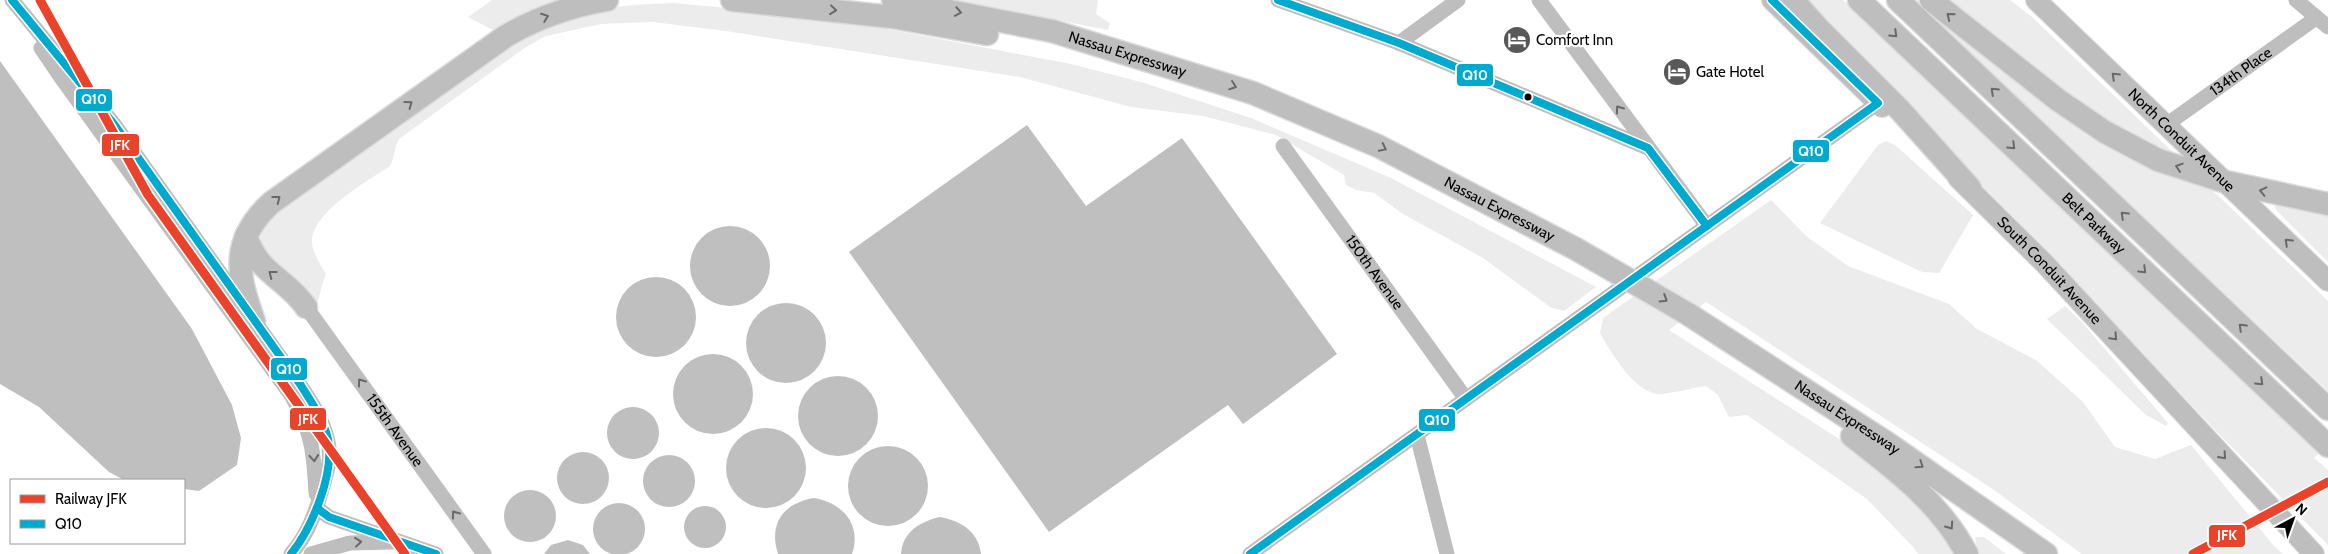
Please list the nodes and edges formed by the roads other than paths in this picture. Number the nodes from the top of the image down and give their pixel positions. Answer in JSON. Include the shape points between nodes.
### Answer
{"nodes":[{"id":1,"x":11,"y":0,"type":"edge"},
{"id":2,"x":607,"y":0,"type":"edge"},
{"id":3,"x":732,"y":0,"type":"edge"},
{"id":4,"x":893,"y":0,"type":"edge"},
{"id":5,"x":1278,"y":0,"type":"edge"},
{"id":6,"x":1458,"y":0,"type":"edge"},
{"id":7,"x":1539,"y":0,"type":"edge"},
{"id":8,"x":1772,"y":0,"type":"edge"},
{"id":9,"x":1793,"y":0,"type":"edge"},
{"id":10,"x":1859,"y":0,"type":"edge"},
{"id":11,"x":1898,"y":0,"type":"edge"},
{"id":12,"x":1931,"y":0,"type":"edge"},
{"id":13,"x":2296,"y":0,"type":"edge"},
{"id":14,"x":2040,"y":1,"type":"edge"},
{"id":15,"x":2322,"y":23,"type":"edge"},
{"id":16,"x":1399,"y":43,"type":"junction"},
{"id":17,"x":1186,"y":71,"type":"junction"},
{"id":18,"x":1878,"y":103,"type":"junction"},
{"id":19,"x":2166,"y":125,"type":"junction"},
{"id":20,"x":1283,"y":146,"type":"dead end"},
{"id":21,"x":1648,"y":148,"type":"junction"},
{"id":22,"x":2226,"y":182,"type":"junction"},
{"id":23,"x":1970,"y":188,"type":"junction"},
{"id":24,"x":2328,"y":204,"type":"edge"},
{"id":25,"x":1707,"y":226,"type":"junction"},
{"id":26,"x":246,"y":236,"type":"junction"},
{"id":27,"x":2328,"y":281,"type":"edge"},
{"id":28,"x":306,"y":307,"type":"joint"},
{"id":29,"x":254,"y":321,"type":"junction"},
{"id":30,"x":1734,"y":343,"type":"junction"},
{"id":31,"x":1466,"y":399,"type":"junction"},
{"id":32,"x":2328,"y":409,"type":"edge"},
{"id":33,"x":1417,"y":434,"type":"junction"},
{"id":34,"x":2328,"y":446,"type":"edge"},
{"id":35,"x":316,"y":508,"type":"junction"},
{"id":36,"x":406,"y":544,"type":"junction"},
{"id":37,"x":291,"y":554,"type":"edge"},
{"id":38,"x":311,"y":554,"type":"edge"},
{"id":39,"x":436,"y":554,"type":"edge"},
{"id":40,"x":484,"y":554,"type":"edge"},
{"id":41,"x":1250,"y":554,"type":"edge"},
{"id":42,"x":1447,"y":554,"type":"edge"},
{"id":43,"x":1967,"y":554,"type":"edge"},
{"id":44,"x":2046,"y":554,"type":"edge"},
{"id":45,"x":2314,"y":554,"type":"edge"}],
"edges":[{"from":1,"to":29,"type":"street","via":[[109,118]]},
{"from":1,"to":35,"type":"street","one_way":true,"via":[[60,76],[291,395],[311,439]]},
{"from":26,"to":2,"type":"highway","one_way":true,"via":[[257,217],[279,197],[506,36],[552,14]]},
{"from":3,"to":17,"type":"highway","one_way":true,"via":[[910,20]]},
{"from":4,"to":17,"type":"highway","name":"Nassau Expressway","one_way":true,"via":[[1052,31]]},
{"from":5,"to":16,"type":"street"},
{"from":6,"to":16,"type":"street"},
{"from":21,"to":7,"type":"street","one_way":true},
{"from":8,"to":18,"type":"main road","name":"South Conduit Avenue"},
{"from":9,"to":23,"type":"highway","via":[[1900,110]]},
{"from":10,"to":34,"type":"highway","name":"Belt Parkway","one_way":true},
{"from":32,"to":11,"type":"highway","name":"Belt Parkway","one_way":true},
{"from":22,"to":12,"type":"highway","one_way":true,"via":[[2158,160],[2105,132],[2014,67]]},
{"from":13,"to":15,"type":"street"},
{"from":19,"to":14,"type":"main road","name":"North Conduit Avenue","one_way":true},
{"from":15,"to":19,"type":"street","name":"134th Place"},
{"from":16,"to":21,"type":"street"},
{"from":17,"to":30,"type":"highway","name":"Nassau Expressway","one_way":true,"bridge":true,"via":[[1279,103],[1378,146],[1576,249]]},
{"from":18,"to":23,"type":"main road","name":"South Conduit Avenue"},
{"from":18,"to":25,"type":"street"},
{"from":19,"to":22,"type":"main road","name":"North Conduit Avenue"},
{"from":20,"to":31,"type":"street","name":"150th Avenue"},
{"from":21,"to":25,"type":"street"},
{"from":24,"to":22,"type":"highway","one_way":true},
{"from":27,"to":22,"type":"main road","name":"North Conduit Avenue","one_way":true},
{"from":23,"to":45,"type":"main road","name":"South Conduit Avenue","one_way":true,"via":[[2111,334]]},
{"from":25,"to":31,"type":"street"},
{"from":28,"to":26,"type":"highway","one_way":true,"via":[[291,289],[259,263]]},
{"from":26,"to":29,"type":"highway","via":[[240,258],[240,275]]},
{"from":40,"to":28,"type":"street","name":"155th Avenue","one_way":true},
{"from":29,"to":35,"type":"street","via":[[302,388],[322,424],[329,462]]},
{"from":30,"to":43,"type":"highway","one_way":true,"via":[[1920,490],[1941,513]]},
{"from":30,"to":44,"type":"highway","name":"Nassau Expressway","one_way":true,"via":[[1890,445]]},
{"from":31,"to":33,"type":"street"},
{"from":33,"to":41,"type":"street"},
{"from":33,"to":42,"type":"street"},
{"from":35,"to":36,"type":"street","via":[[329,517]]},
{"from":35,"to":37,"type":"street","via":[[306,533]]},
{"from":38,"to":36,"type":"street","one_way":true,"via":[[364,541]]},
{"from":36,"to":39,"type":"street"}]}
